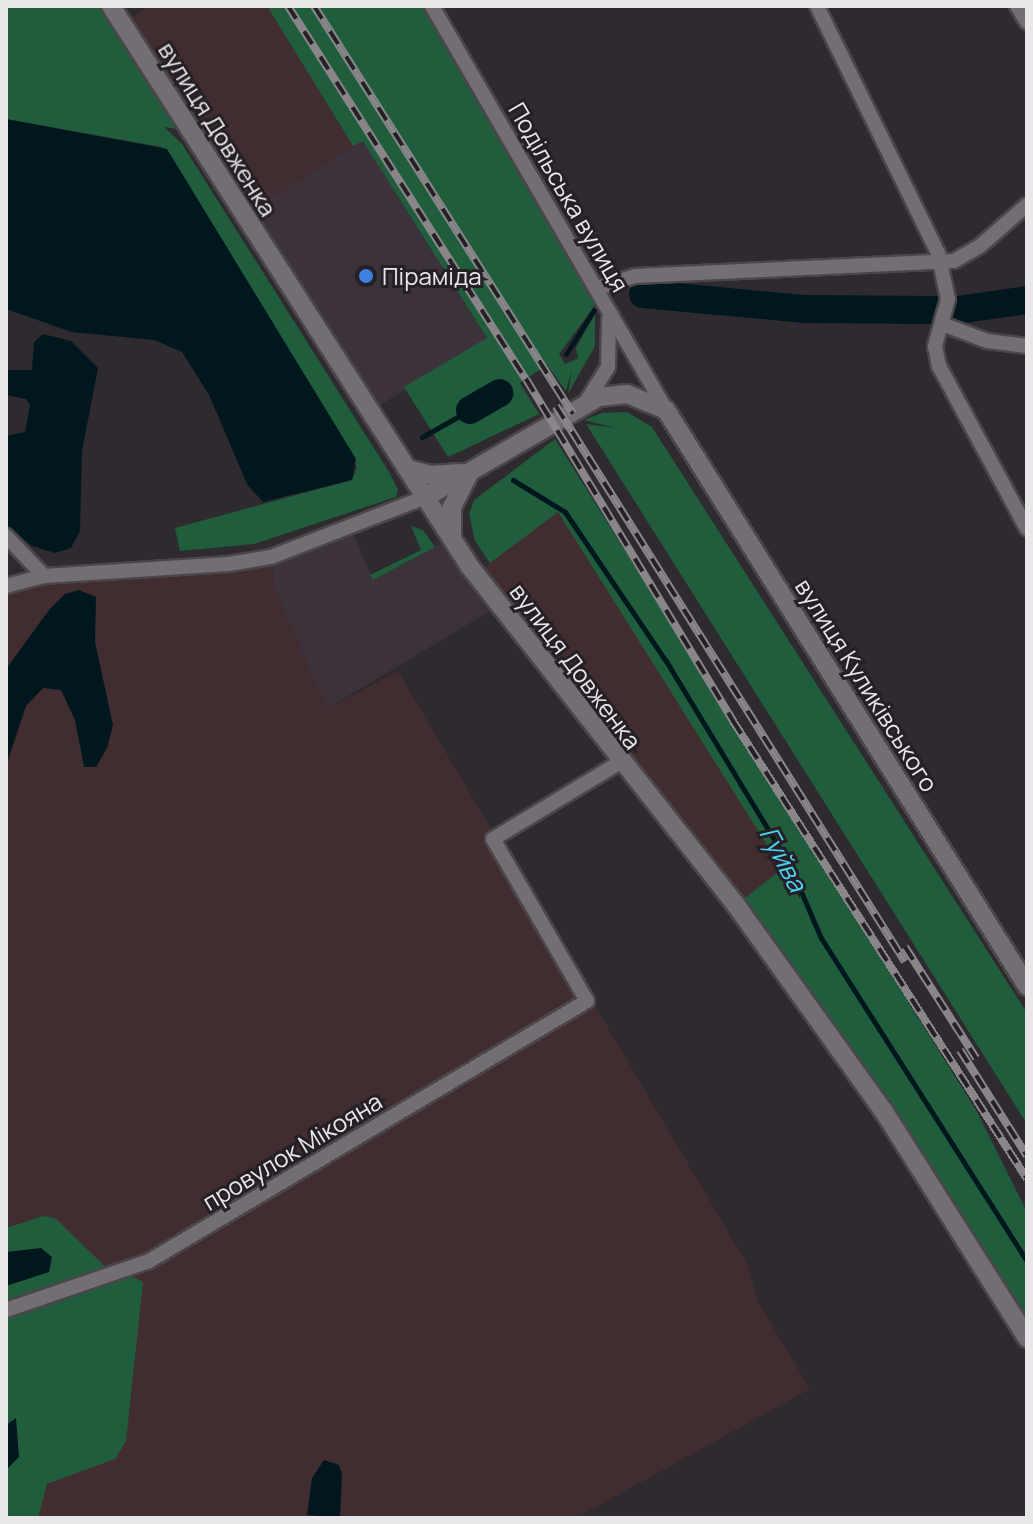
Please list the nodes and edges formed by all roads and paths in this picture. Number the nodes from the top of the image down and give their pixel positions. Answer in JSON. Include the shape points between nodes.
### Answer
{"nodes":[{"id":1,"x":111,"y":6,"type":"edge"},
{"id":2,"x":432,"y":6,"type":"edge"},
{"id":3,"x":817,"y":6,"type":"edge"},
{"id":4,"x":1017,"y":6,"type":"edge"},
{"id":5,"x":1027,"y":22,"type":"edge"},
{"id":6,"x":1027,"y":205,"type":"edge"},
{"id":7,"x":941,"y":263,"type":"junction"},
{"id":8,"x":602,"y":295,"type":"junction"},
{"id":9,"x":945,"y":325,"type":"junction"},
{"id":10,"x":1027,"y":346,"type":"edge"},
{"id":11,"x":585,"y":404,"type":"junction"},
{"id":12,"x":666,"y":410,"type":"junction"},
{"id":13,"x":408,"y":469,"type":"junction"},
{"id":14,"x":472,"y":470,"type":"junction"},
{"id":15,"x":428,"y":496,"type":"junction"},
{"id":16,"x":1027,"y":529,"type":"edge"},
{"id":17,"x":6,"y":536,"type":"edge"},
{"id":18,"x":454,"y":542,"type":"junction"},
{"id":19,"x":44,"y":576,"type":"junction"},
{"id":20,"x":6,"y":586,"type":"edge"},
{"id":21,"x":619,"y":763,"type":"junction"},
{"id":22,"x":1027,"y":986,"type":"edge"},
{"id":23,"x":6,"y":1310,"type":"edge"},
{"id":24,"x":1027,"y":1338,"type":"edge"}],
"edges":[{"from":1,"to":13,"type":"street","name":"вулиця Довженка"},
{"from":2,"to":8,"type":"street","name":"Подільська вулиця"},
{"from":3,"to":7,"type":"street"},
{"from":4,"to":5,"type":"street"},
{"from":6,"to":7,"type":"street","via":[[980,246]]},
{"from":7,"to":8,"type":"street","via":[[635,276]]},
{"from":7,"to":9,"type":"street","via":[[948,299]]},
{"from":8,"to":11,"type":"street","via":[[612,353]]},
{"from":8,"to":12,"type":"street","name":"Подільська вулиця"},
{"from":9,"to":10,"type":"street","via":[[987,341]]},
{"from":9,"to":16,"type":"street","via":[[935,346],[939,366]]},
{"from":11,"to":12,"type":"street","via":[[627,394]]},
{"from":11,"to":14,"type":"street"},
{"from":12,"to":22,"type":"street","name":"вулиця Куликівського"},
{"from":13,"to":14,"type":"street","via":[[446,476]]},
{"from":13,"to":15,"type":"street","name":"вулиця Довженка"},
{"from":14,"to":15,"type":"street"},
{"from":14,"to":18,"type":"street","via":[[452,507]]},
{"from":15,"to":18,"type":"street","name":"вулиця Довженка"},
{"from":15,"to":19,"type":"street","via":[[271,557]]},
{"from":17,"to":19,"type":"street"},
{"from":18,"to":21,"type":"street","name":"вулиця Довженка"},
{"from":19,"to":20,"type":"street"},
{"from":21,"to":23,"type":"street","name":"провулок Мікояна","via":[[493,839],[587,1001],[149,1261]]},
{"from":21,"to":24,"type":"street","name":"вулиця Довженка","via":[[736,905],[883,1110]]}]}
